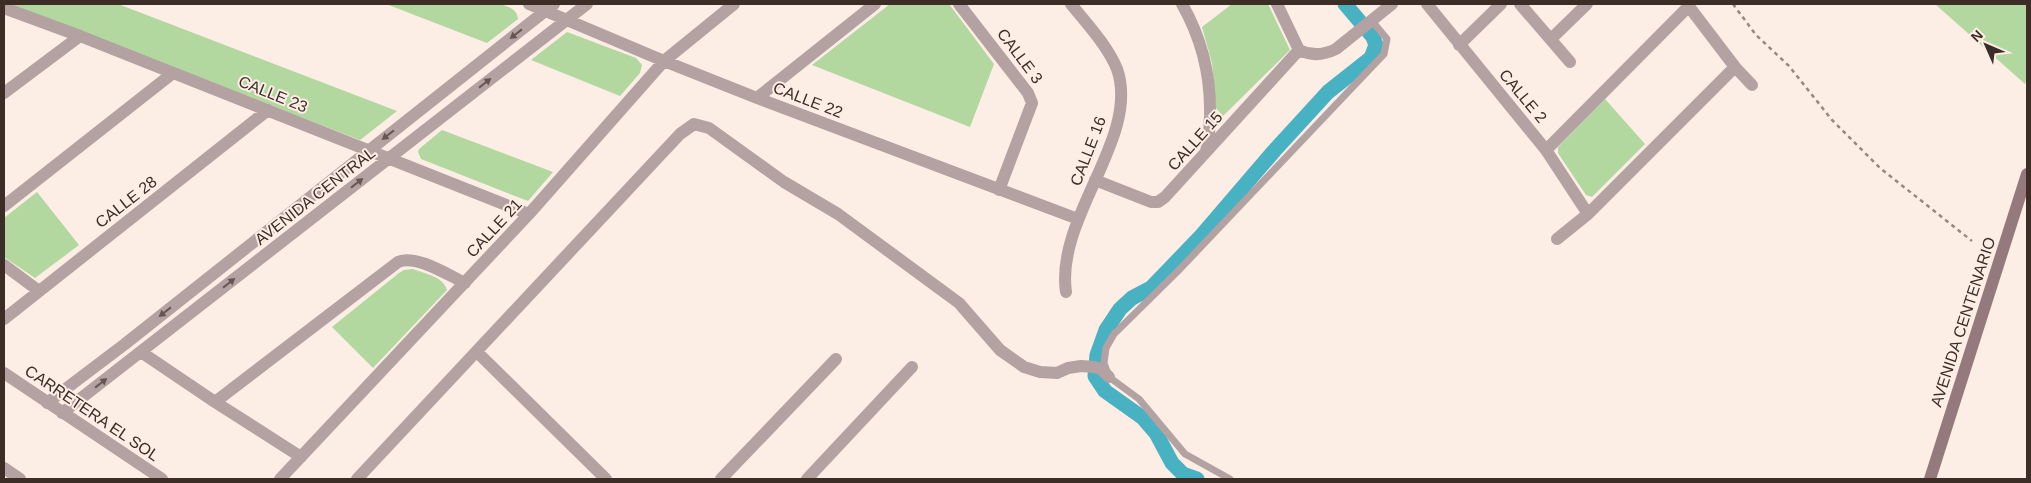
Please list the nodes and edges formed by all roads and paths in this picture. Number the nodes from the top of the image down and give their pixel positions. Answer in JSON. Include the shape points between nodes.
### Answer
{"nodes":[{"id":1,"x":529,"y":4,"type":"edge"},
{"id":2,"x":587,"y":4,"type":"edge"},
{"id":3,"x":734,"y":4,"type":"edge"},
{"id":4,"x":875,"y":4,"type":"edge"},
{"id":5,"x":959,"y":4,"type":"edge"},
{"id":6,"x":1071,"y":4,"type":"edge"},
{"id":7,"x":1182,"y":4,"type":"edge"},
{"id":8,"x":1277,"y":4,"type":"edge"},
{"id":9,"x":1392,"y":4,"type":"edge"},
{"id":10,"x":1427,"y":4,"type":"edge"},
{"id":11,"x":1501,"y":4,"type":"edge"},
{"id":12,"x":1520,"y":4,"type":"edge"},
{"id":13,"x":1587,"y":4,"type":"edge"},
{"id":14,"x":1733,"y":4,"type":"edge"},
{"id":15,"x":1688,"y":5,"type":"edge"},
{"id":16,"x":550,"y":7,"type":"edge"},
{"id":17,"x":4,"y":8,"type":"edge"},
{"id":18,"x":567,"y":19,"type":"junction"},
{"id":19,"x":1368,"y":24,"type":"junction"},
{"id":20,"x":80,"y":36,"type":"junction"},
{"id":21,"x":1551,"y":39,"type":"junction"},
{"id":22,"x":1459,"y":44,"type":"junction"},
{"id":23,"x":1299,"y":50,"type":"junction"},
{"id":24,"x":664,"y":61,"type":"junction"},
{"id":25,"x":1570,"y":62,"type":"dead end"},
{"id":26,"x":1735,"y":66,"type":"junction"},
{"id":27,"x":173,"y":73,"type":"junction"},
{"id":28,"x":1752,"y":85,"type":"dead end"},
{"id":29,"x":4,"y":94,"type":"edge"},
{"id":30,"x":757,"y":98,"type":"junction"},
{"id":31,"x":268,"y":110,"type":"junction"},
{"id":32,"x":370,"y":150,"type":"junction"},
{"id":33,"x":1546,"y":150,"type":"junction"},
{"id":34,"x":1205,"y":153,"type":"junction"},
{"id":35,"x":389,"y":158,"type":"junction"},
{"id":36,"x":2027,"y":174,"type":"edge"},
{"id":37,"x":1095,"y":180,"type":"junction"},
{"id":38,"x":999,"y":190,"type":"junction"},
{"id":39,"x":4,"y":206,"type":"edge"},
{"id":40,"x":529,"y":214,"type":"junction"},
{"id":41,"x":1588,"y":214,"type":"junction"},
{"id":42,"x":1078,"y":219,"type":"junction"},
{"id":43,"x":1557,"y":239,"type":"dead end"},
{"id":44,"x":1972,"y":241,"type":"dead end"},
{"id":45,"x":4,"y":265,"type":"edge"},
{"id":46,"x":465,"y":283,"type":"junction"},
{"id":47,"x":39,"y":291,"type":"junction"},
{"id":48,"x":1066,"y":292,"type":"dead end"},
{"id":49,"x":4,"y":320,"type":"edge"},
{"id":50,"x":141,"y":352,"type":"junction"},
{"id":51,"x":477,"y":352,"type":"junction"},
{"id":52,"x":836,"y":359,"type":"dead end"},
{"id":53,"x":912,"y":367,"type":"dead end"},
{"id":54,"x":1101,"y":371,"type":"junction"},
{"id":55,"x":4,"y":373,"type":"edge"},
{"id":56,"x":215,"y":402,"type":"junction"},
{"id":57,"x":47,"y":403,"type":"junction"},
{"id":58,"x":62,"y":413,"type":"junction"},
{"id":59,"x":301,"y":457,"type":"junction"},
{"id":60,"x":4,"y":468,"type":"edge"},
{"id":61,"x":20,"y":479,"type":"edge"},
{"id":62,"x":162,"y":479,"type":"edge"},
{"id":63,"x":280,"y":479,"type":"edge"},
{"id":64,"x":357,"y":479,"type":"edge"},
{"id":65,"x":606,"y":479,"type":"edge"},
{"id":66,"x":721,"y":479,"type":"edge"},
{"id":67,"x":807,"y":479,"type":"edge"},
{"id":68,"x":1230,"y":479,"type":"edge"},
{"id":69,"x":1930,"y":479,"type":"edge"}],
"edges":[{"from":1,"to":16,"type":"street","name":"CALLE 22"},
{"from":2,"to":18,"type":"street","name":"AVENIDA CENTRAL"},
{"from":3,"to":24,"type":"street","name":"CALLE 21"},
{"from":4,"to":30,"type":"street"},
{"from":5,"to":38,"type":"street","name":"CALLE 3","via":[[1028,93],[1032,103]]},
{"from":6,"to":37,"type":"street","name":"CALLE 16","via":[[1106,50],[1120,80],[1121,108],[1117,128]]},
{"from":7,"to":34,"type":"street","via":[[1202,49],[1209,82],[1210,131]]},
{"from":8,"to":23,"type":"street"},
{"from":9,"to":19,"type":"street"},
{"from":10,"to":22,"type":"street","name":"CALLE 2"},
{"from":11,"to":22,"type":"street"},
{"from":12,"to":21,"type":"street"},
{"from":13,"to":21,"type":"street"},
{"from":14,"to":44,"type":"path","via":[[1756,35],[1789,66],[1832,120],[1880,168]]},
{"from":15,"to":26,"type":"street"},
{"from":15,"to":33,"type":"street"},
{"from":16,"to":18,"type":"street","name":"CALLE 22"},
{"from":16,"to":32,"type":"street","name":"AVENIDA CENTRAL","one_way":true},
{"from":17,"to":20,"type":"street","name":"CALLE 23"},
{"from":18,"to":24,"type":"street","name":"CALLE 22"},
{"from":35,"to":18,"type":"street","name":"AVENIDA CENTRAL","one_way":true},
{"from":19,"to":23,"type":"street","via":[[1345,44],[1328,53],[1310,54]]},
{"from":19,"to":54,"type":"lane","via":[[1387,39],[1384,54],[1114,334],[1106,348]]},
{"from":20,"to":27,"type":"street","name":"CALLE 23"},
{"from":20,"to":29,"type":"street"},
{"from":21,"to":25,"type":"street"},
{"from":22,"to":33,"type":"street","name":"CALLE 2"},
{"from":23,"to":34,"type":"street","name":"CALLE 15"},
{"from":24,"to":30,"type":"street","name":"CALLE 22"},
{"from":24,"to":40,"type":"street","name":"CALLE 21"},
{"from":26,"to":28,"type":"street"},
{"from":26,"to":41,"type":"street"},
{"from":27,"to":31,"type":"street","name":"CALLE 23"},
{"from":27,"to":39,"type":"street"},
{"from":30,"to":38,"type":"street","name":"CALLE 22"},
{"from":31,"to":32,"type":"street","name":"CALLE 23"},
{"from":31,"to":47,"type":"street","name":"CALLE 28"},
{"from":32,"to":35,"type":"street","name":"CALLE 23"},
{"from":32,"to":57,"type":"street","name":"AVENIDA CENTRAL","one_way":true},
{"from":33,"to":41,"type":"street","name":"CALLE 2"},
{"from":34,"to":37,"type":"street","name":"CALLE 15","via":[[1158,202],[1144,200]]},
{"from":35,"to":40,"type":"street","name":"CALLE 23"},
{"from":50,"to":35,"type":"street","name":"AVENIDA CENTRAL","one_way":true},
{"from":36,"to":69,"type":"main road","name":"AVENIDA CENTENARIO"},
{"from":37,"to":42,"type":"street","name":"CALLE 16"},
{"from":38,"to":42,"type":"street","name":"CALLE 22"},
{"from":40,"to":46,"type":"street","name":"CALLE 21"},
{"from":41,"to":43,"type":"street"},
{"from":42,"to":48,"type":"street","name":"CALLE 16","via":[[1065,264]]},
{"from":45,"to":47,"type":"street"},
{"from":46,"to":56,"type":"street","via":[[418,261],[398,262]]},
{"from":46,"to":59,"type":"street","name":"CALLE 21"},
{"from":47,"to":49,"type":"street","name":"CALLE 28"},
{"from":50,"to":56,"type":"street"},
{"from":58,"to":50,"type":"street","name":"AVENIDA CENTRAL","one_way":true},
{"from":51,"to":54,"type":"street","via":[[680,134],[694,124],[709,128],[784,182],[880,244],[959,303],[1000,350],[1024,367],[1056,373],[1081,366]]},
{"from":51,"to":64,"type":"street"},
{"from":51,"to":65,"type":"street"},
{"from":52,"to":66,"type":"street"},
{"from":53,"to":67,"type":"street"},
{"from":54,"to":68,"type":"lane","via":[[1139,399],[1185,454]]},
{"from":55,"to":57,"type":"street","name":"CARRETERA EL SOL"},
{"from":56,"to":59,"type":"street"},
{"from":57,"to":58,"type":"street","name":"CARRETERA EL SOL"},
{"from":58,"to":62,"type":"street","name":"CARRETERA EL SOL"},
{"from":59,"to":63,"type":"street","name":"CALLE 21"},
{"from":60,"to":61,"type":"street"}]}
